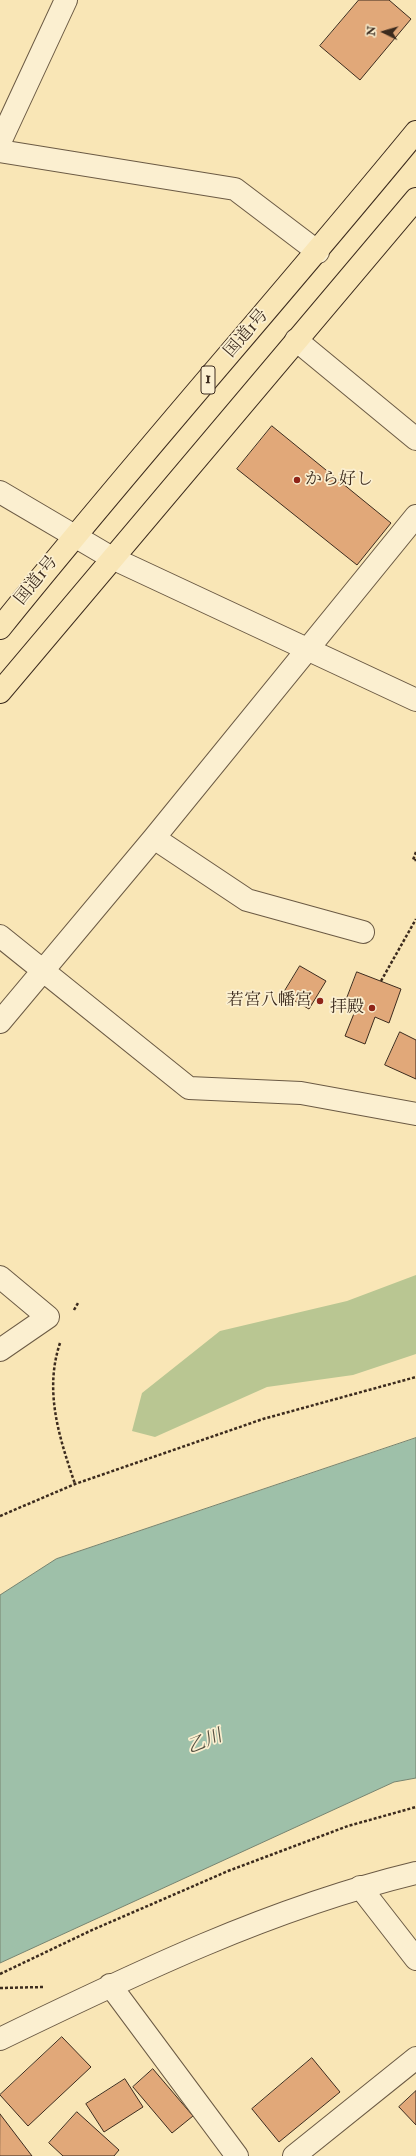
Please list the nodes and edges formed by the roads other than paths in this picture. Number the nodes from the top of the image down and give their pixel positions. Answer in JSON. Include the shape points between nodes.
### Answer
{"nodes":[{"id":1,"x":66,"y":0,"type":"edge"},
{"id":2,"x":416,"y":132,"type":"edge"},
{"id":3,"x":0,"y":142,"type":"edge"},
{"id":4,"x":0,"y":151,"type":"edge"},
{"id":5,"x":416,"y":199,"type":"edge"},
{"id":6,"x":318,"y":252,"type":"junction"},
{"id":7,"x":296,"y":340,"type":"junction"},
{"id":8,"x":416,"y":439,"type":"edge"},
{"id":9,"x":0,"y":492,"type":"edge"},
{"id":10,"x":416,"y":516,"type":"edge"},
{"id":11,"x":75,"y":535,"type":"junction"},
{"id":12,"x":112,"y":558,"type":"junction"},
{"id":13,"x":0,"y":628,"type":"edge"},
{"id":14,"x":308,"y":650,"type":"junction"},
{"id":15,"x":0,"y":692,"type":"edge"},
{"id":16,"x":416,"y":700,"type":"edge"},
{"id":17,"x":154,"y":838,"type":"junction"},
{"id":18,"x":363,"y":932,"type":"dead end"},
{"id":19,"x":0,"y":936,"type":"edge"},
{"id":20,"x":43,"y":971,"type":"junction"},
{"id":21,"x":0,"y":1022,"type":"edge"},
{"id":22,"x":416,"y":1114,"type":"edge"},
{"id":23,"x":0,"y":1277,"type":"edge"},
{"id":24,"x":0,"y":1350,"type":"edge"},
{"id":25,"x":416,"y":1873,"type":"edge"},
{"id":26,"x":360,"y":1887,"type":"junction"},
{"id":27,"x":416,"y":1959,"type":"edge"},
{"id":28,"x":110,"y":1985,"type":"junction"},
{"id":29,"x":0,"y":2039,"type":"edge"},
{"id":30,"x":416,"y":2058,"type":"edge"},
{"id":31,"x":237,"y":2156,"type":"edge"},
{"id":32,"x":294,"y":2156,"type":"edge"}],
"edges":[{"from":1,"to":3,"type":"street"},
{"from":2,"to":6,"type":"highway","name":"国道1号","number":"1"},
{"from":4,"to":6,"type":"street","via":[[235,189]]},
{"from":5,"to":7,"type":"highway"},
{"from":6,"to":11,"type":"highway","name":"国道1号","number":"1"},
{"from":7,"to":8,"type":"street"},
{"from":7,"to":12,"type":"highway"},
{"from":9,"to":11,"type":"street"},
{"from":10,"to":14,"type":"street"},
{"from":11,"to":12,"type":"street"},
{"from":11,"to":13,"type":"highway","name":"国道1号","number":"1"},
{"from":12,"to":14,"type":"street"},
{"from":12,"to":15,"type":"highway"},
{"from":14,"to":16,"type":"street"},
{"from":14,"to":17,"type":"street"},
{"from":17,"to":18,"type":"street","via":[[246,900]]},
{"from":17,"to":20,"type":"street"},
{"from":19,"to":20,"type":"street"},
{"from":20,"to":21,"type":"street"},
{"from":20,"to":22,"type":"street","via":[[189,1088],[301,1093]]},
{"from":23,"to":24,"type":"street","via":[[48,1318]]},
{"from":25,"to":26,"type":"street"},
{"from":26,"to":27,"type":"street"},
{"from":26,"to":28,"type":"street","via":[[292,1909]]},
{"from":28,"to":29,"type":"street"},
{"from":28,"to":31,"type":"street"},
{"from":30,"to":32,"type":"street"}]}
